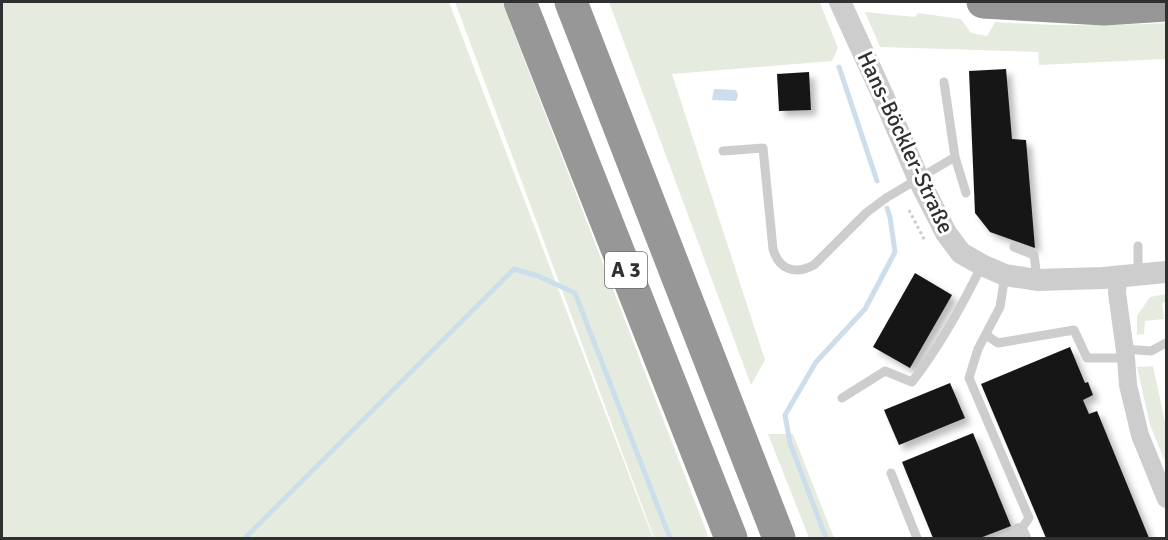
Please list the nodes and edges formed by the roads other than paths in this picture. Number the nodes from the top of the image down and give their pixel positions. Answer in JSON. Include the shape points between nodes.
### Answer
{"nodes":[{"id":1,"x":520,"y":2,"type":"edge"},
{"id":2,"x":571,"y":2,"type":"edge"},
{"id":3,"x":840,"y":2,"type":"edge"},
{"id":4,"x":983,"y":2,"type":"edge"},
{"id":5,"x":1167,"y":5,"type":"edge"},
{"id":6,"x":944,"y":82,"type":"dead end"},
{"id":7,"x":723,"y":151,"type":"dead end"},
{"id":8,"x":955,"y":157,"type":"junction"},
{"id":9,"x":918,"y":178,"type":"junction"},
{"id":10,"x":966,"y":193,"type":"dead end"},
{"id":11,"x":1138,"y":246,"type":"dead end"},
{"id":12,"x":1014,"y":247,"type":"dead end"},
{"id":13,"x":982,"y":265,"type":"junction"},
{"id":14,"x":1167,"y":272,"type":"edge"},
{"id":15,"x":1005,"y":275,"type":"junction"},
{"id":16,"x":1128,"y":275,"type":"junction"},
{"id":17,"x":1037,"y":280,"type":"junction"},
{"id":18,"x":986,"y":335,"type":"junction"},
{"id":19,"x":1167,"y":343,"type":"edge"},
{"id":20,"x":1125,"y":353,"type":"junction"},
{"id":21,"x":843,"y":398,"type":"dead end"},
{"id":22,"x":891,"y":473,"type":"dead end"},
{"id":23,"x":1167,"y":499,"type":"edge"},
{"id":24,"x":1015,"y":536,"type":"edge"},
{"id":25,"x":731,"y":538,"type":"edge"},
{"id":26,"x":779,"y":538,"type":"edge"},
{"id":27,"x":917,"y":538,"type":"edge"}],
"edges":[{"from":1,"to":25,"type":"highway","number":"A 3"},
{"from":2,"to":26,"type":"highway","number":"A 3"},
{"from":3,"to":9,"type":"street","name":"Hans-Böckler-Straße"},
{"from":4,"to":5,"type":"highway","via":[[1104,9]]},
{"from":6,"to":8,"type":"lane"},
{"from":7,"to":9,"type":"lane","via":[[763,148],[773,249],[779,263],[796,270],[814,265],[866,213]]},
{"from":8,"to":9,"type":"lane"},
{"from":8,"to":10,"type":"lane"},
{"from":9,"to":13,"type":"street","name":"Hans-Böckler-Straße","via":[[951,240],[961,253]]},
{"from":11,"to":16,"type":"lane"},
{"from":12,"to":17,"type":"lane","via":[[1034,255]]},
{"from":13,"to":15,"type":"street","name":"Hans-Böckler-Straße"},
{"from":13,"to":21,"type":"lane","via":[[931,358],[912,382],[885,371]]},
{"from":14,"to":16,"type":"street","name":"Hans-Böckler-Straße"},
{"from":15,"to":17,"type":"street","name":"Hans-Böckler-Straße"},
{"from":15,"to":18,"type":"lane","via":[[1000,307]]},
{"from":16,"to":17,"type":"street","name":"Hans-Böckler-Straße"},
{"from":16,"to":20,"type":"street","via":[[1118,293]]},
{"from":18,"to":20,"type":"lane","via":[[998,342],[1074,330],[1087,358]]},
{"from":18,"to":24,"type":"lane","via":[[969,378],[1029,518]]},
{"from":19,"to":20,"type":"lane","via":[[1151,351]]},
{"from":20,"to":23,"type":"street","via":[[1140,435]]},
{"from":22,"to":27,"type":"lane"}]}
